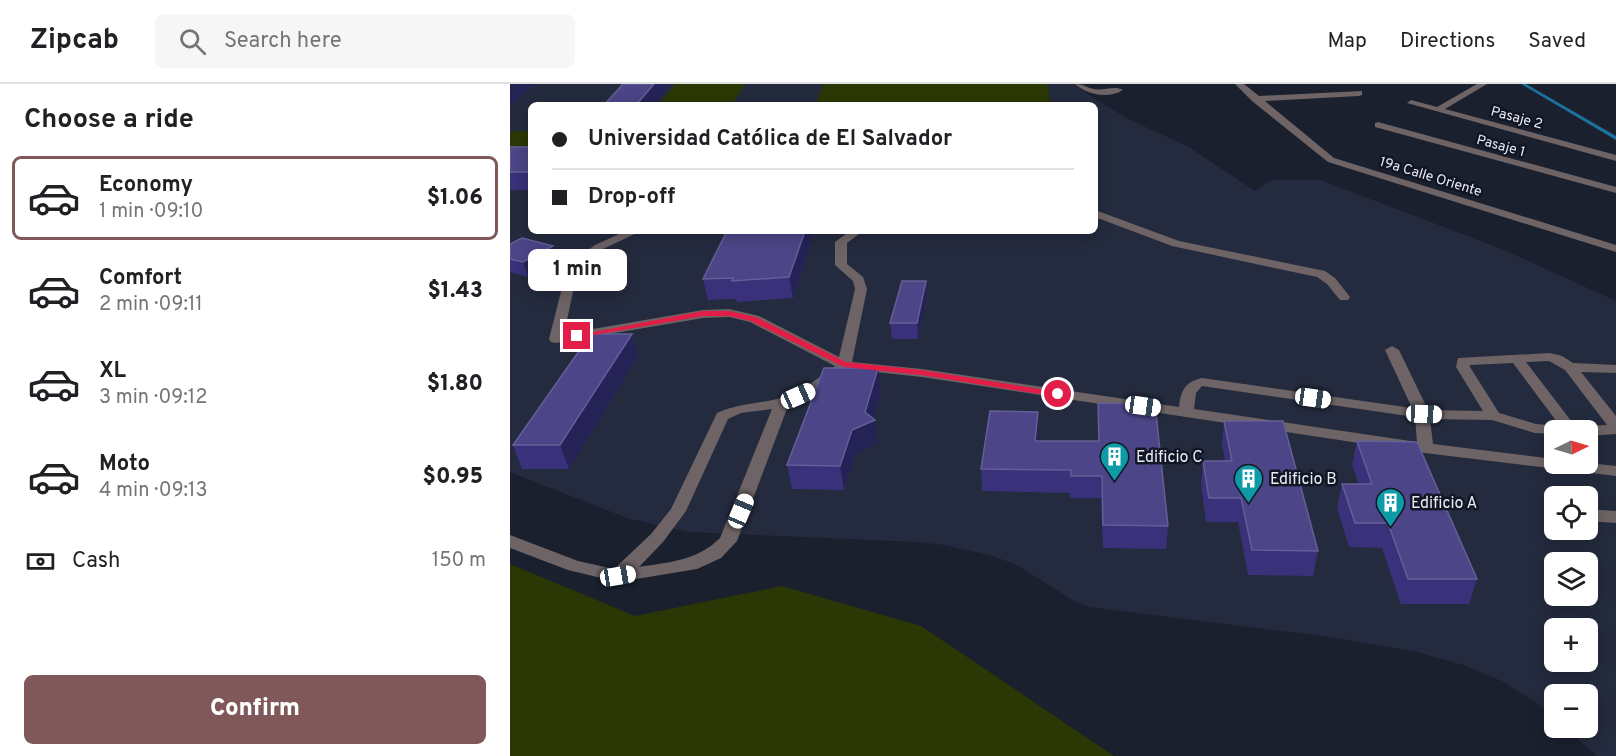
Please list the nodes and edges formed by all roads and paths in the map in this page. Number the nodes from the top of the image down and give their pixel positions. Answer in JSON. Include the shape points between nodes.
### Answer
{"nodes":[{"id":1,"x":1079,"y":84,"type":"edge"},
{"id":2,"x":1239,"y":84,"type":"edge"},
{"id":3,"x":1483,"y":84,"type":"edge"},
{"id":4,"x":1119,"y":90,"type":"dead end"},
{"id":5,"x":1359,"y":93,"type":"dead end"},
{"id":6,"x":1256,"y":99,"type":"junction"},
{"id":7,"x":1411,"y":103,"type":"dead end"},
{"id":8,"x":1438,"y":110,"type":"junction"},
{"id":9,"x":1378,"y":125,"type":"dead end"},
{"id":10,"x":1616,"y":158,"type":"edge"},
{"id":11,"x":1616,"y":190,"type":"edge"},
{"id":12,"x":1098,"y":214,"type":"edge"},
{"id":13,"x":628,"y":234,"type":"edge"},
{"id":14,"x":853,"y":234,"type":"edge"},
{"id":15,"x":1614,"y":245,"type":"edge"},
{"id":16,"x":1344,"y":297,"type":"dead end"},
{"id":17,"x":1392,"y":350,"type":"dead end"},
{"id":18,"x":1516,"y":358,"type":"junction"},
{"id":19,"x":844,"y":365,"type":"junction"},
{"id":20,"x":1570,"y":367,"type":"junction"},
{"id":21,"x":1616,"y":369,"type":"edge"},
{"id":22,"x":783,"y":402,"type":"junction"},
{"id":23,"x":1186,"y":413,"type":"junction"},
{"id":24,"x":1424,"y":414,"type":"junction"},
{"id":25,"x":1493,"y":416,"type":"junction"},
{"id":26,"x":1563,"y":420,"type":"edge"},
{"id":27,"x":1544,"y":429,"type":"edge"},
{"id":28,"x":1598,"y":431,"type":"edge"},
{"id":29,"x":1425,"y":448,"type":"junction"},
{"id":30,"x":1616,"y":471,"type":"edge"},
{"id":31,"x":1598,"y":516,"type":"edge"},
{"id":32,"x":1616,"y":517,"type":"edge"},
{"id":33,"x":510,"y":541,"type":"edge"},
{"id":34,"x":618,"y":576,"type":"junction"}],
"edges":[{"from":1,"to":4,"type":"street","via":[[1091,92]]},
{"from":2,"to":6,"type":"street","name":"19a Calle Oriente"},
{"from":3,"to":8,"type":"street"},
{"from":5,"to":6,"type":"street"},
{"from":6,"to":15,"type":"street","name":"19a Calle Oriente","via":[[1331,160]]},
{"from":7,"to":8,"type":"street","name":"Pasaje 2"},
{"from":8,"to":10,"type":"street","name":"Pasaje 2"},
{"from":9,"to":11,"type":"street","name":"Pasaje 1"},
{"from":12,"to":16,"type":"street","via":[[1176,244],[1321,274]]},
{"from":13,"to":19,"type":"street","via":[[599,247],[572,267],[556,339],[729,313],[753,319]]},
{"from":14,"to":19,"type":"street","via":[[841,242],[841,265],[859,280],[861,289]]},
{"from":17,"to":24,"type":"street"},
{"from":18,"to":20,"type":"street","via":[[1550,357]]},
{"from":18,"to":25,"type":"street","via":[[1461,363]]},
{"from":18,"to":26,"type":"street"},
{"from":19,"to":22,"type":"street","via":[[814,389]]},
{"from":19,"to":23,"type":"street"},
{"from":20,"to":21,"type":"street"},
{"from":20,"to":28,"type":"street","via":[[1615,425],[1614,430]]},
{"from":22,"to":34,"type":"street","via":[[738,409],[722,416],[678,511]]},
{"from":22,"to":34,"type":"street","via":[[728,541],[715,554],[691,565]]},
{"from":23,"to":24,"type":"street","via":[[1190,387],[1202,382]]},
{"from":23,"to":29,"type":"street"},
{"from":24,"to":25,"type":"street"},
{"from":24,"to":29,"type":"street"},
{"from":25,"to":27,"type":"street"},
{"from":29,"to":30,"type":"street"},
{"from":31,"to":32,"type":"street"},
{"from":33,"to":34,"type":"street","via":[[573,566]]}]}
